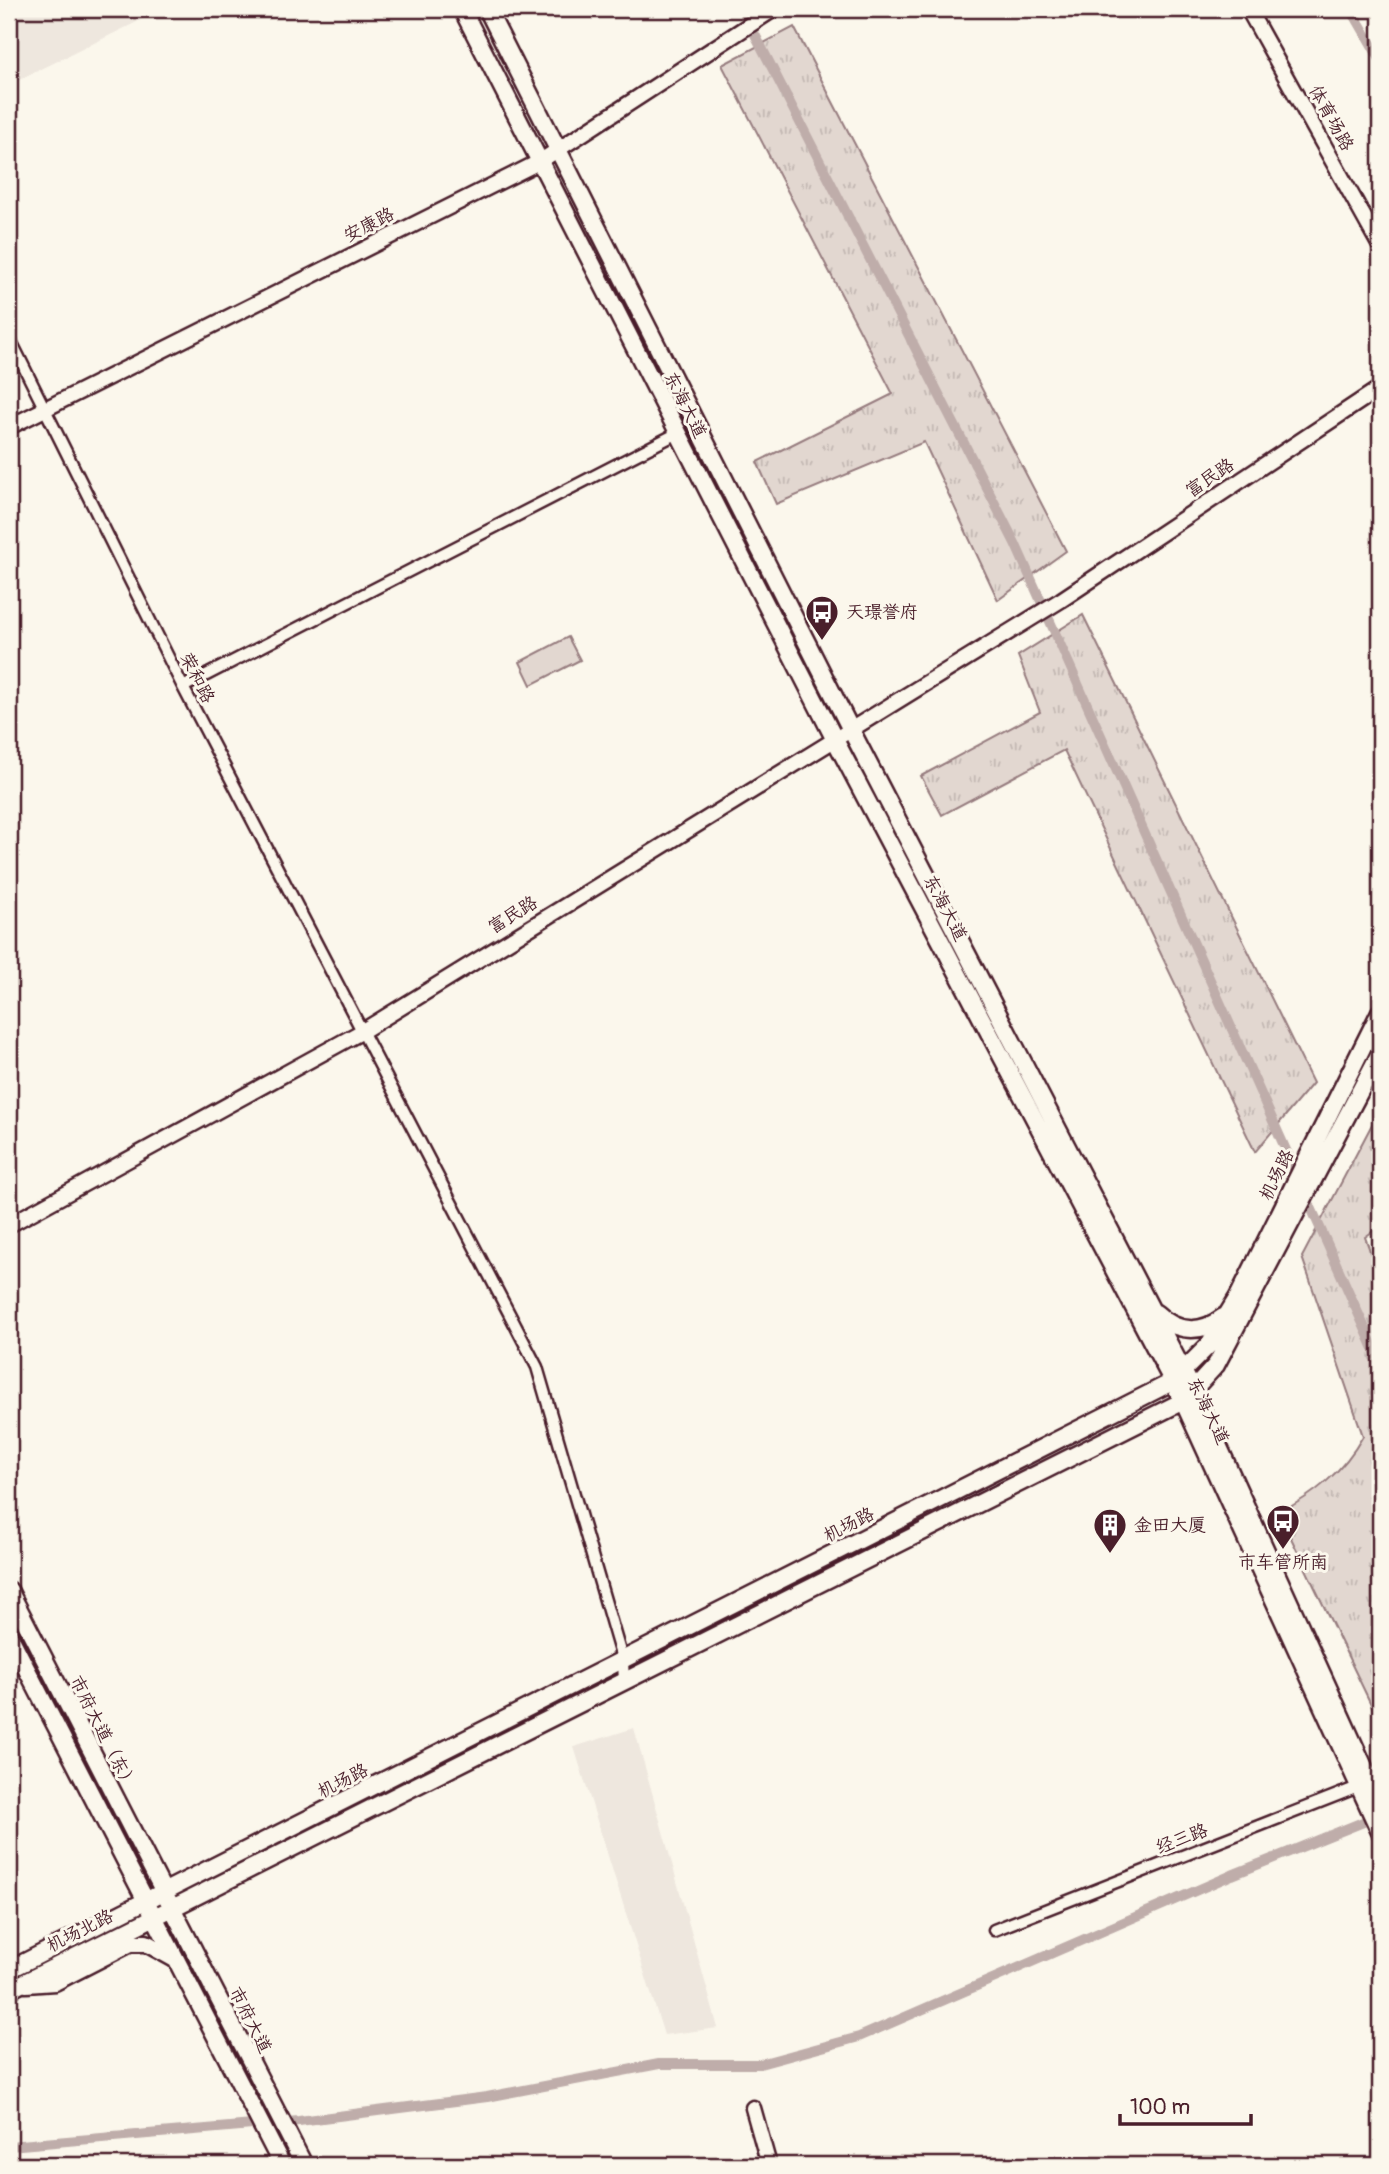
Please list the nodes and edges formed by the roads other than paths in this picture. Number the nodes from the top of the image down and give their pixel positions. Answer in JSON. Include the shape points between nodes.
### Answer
{"nodes":[{"id":1,"x":462,"y":9,"type":"edge"},
{"id":2,"x":487,"y":9,"type":"edge"},
{"id":3,"x":1248,"y":9,"type":"edge"},
{"id":4,"x":770,"y":11,"type":"edge"},
{"id":5,"x":556,"y":152,"type":"junction"},
{"id":6,"x":539,"y":162,"type":"junction"},
{"id":7,"x":1380,"y":246,"type":"edge"},
{"id":8,"x":9,"y":337,"type":"edge"},
{"id":9,"x":1380,"y":388,"type":"edge"},
{"id":10,"x":45,"y":409,"type":"junction"},
{"id":11,"x":9,"y":427,"type":"edge"},
{"id":12,"x":678,"y":433,"type":"junction"},
{"id":13,"x":183,"y":687,"type":"junction"},
{"id":14,"x":850,"y":728,"type":"junction"},
{"id":15,"x":834,"y":738,"type":"junction"},
{"id":16,"x":1380,"y":1012,"type":"edge"},
{"id":17,"x":361,"y":1032,"type":"junction"},
{"id":18,"x":1380,"y":1053,"type":"edge"},
{"id":19,"x":9,"y":1225,"type":"edge"},
{"id":20,"x":1149,"y":1307,"type":"junction"},
{"id":21,"x":1228,"y":1314,"type":"junction"},
{"id":22,"x":1178,"y":1377,"type":"junction"},
{"id":23,"x":1189,"y":1396,"type":"junction"},
{"id":24,"x":9,"y":1590,"type":"edge"},
{"id":25,"x":9,"y":1635,"type":"edge"},
{"id":26,"x":623,"y":1662,"type":"junction"},
{"id":27,"x":624,"y":1681,"type":"junction"},
{"id":28,"x":1371,"y":1789,"type":"edge"},
{"id":29,"x":1380,"y":1832,"type":"edge"},
{"id":30,"x":166,"y":1900,"type":"junction"},
{"id":31,"x":150,"y":1908,"type":"junction"},
{"id":32,"x":994,"y":1930,"type":"dead end"},
{"id":33,"x":176,"y":1960,"type":"junction"},
{"id":34,"x":9,"y":1970,"type":"edge"},
{"id":35,"x":14,"y":1987,"type":"edge"},
{"id":36,"x":752,"y":2108,"type":"dead end"},
{"id":37,"x":282,"y":2165,"type":"edge"},
{"id":38,"x":304,"y":2165,"type":"edge"},
{"id":39,"x":769,"y":2165,"type":"edge"}],
"edges":[{"from":1,"to":6,"type":"main road","name":"东海大道"},
{"from":2,"to":5,"type":"main road","name":"东海大道"},
{"from":3,"to":7,"type":"street","name":"体育场路"},
{"from":4,"to":5,"type":"street","name":"安康路"},
{"from":5,"to":6,"type":"street","name":"安康路"},
{"from":5,"to":14,"type":"main road","name":"东海大道"},
{"from":6,"to":10,"type":"street","name":"安康路"},
{"from":6,"to":12,"type":"main road","name":"东海大道"},
{"from":8,"to":10,"type":"street","name":"荣和路"},
{"from":9,"to":14,"type":"street","name":"富民路","via":[[1061,600]]},
{"from":10,"to":11,"type":"street","name":"安康路"},
{"from":10,"to":13,"type":"street","name":"荣和路"},
{"from":12,"to":13,"type":"street"},
{"from":12,"to":15,"type":"main road","name":"东海大道"},
{"from":13,"to":17,"type":"street","name":"荣和路"},
{"from":14,"to":15,"type":"street","name":"富民路"},
{"from":14,"to":20,"type":"main road","name":"东海大道"},
{"from":15,"to":17,"type":"street","name":"富民路"},
{"from":15,"to":22,"type":"main road","name":"东海大道"},
{"from":16,"to":21,"type":"main road","name":"机场路"},
{"from":17,"to":19,"type":"street","name":"富民路"},
{"from":17,"to":26,"type":"street","name":"荣和路","via":[[537,1367]]},
{"from":18,"to":23,"type":"main road","name":"机场路","via":[[1216,1365]]},
{"from":20,"to":21,"type":"main road","via":[[1174,1326],[1191,1330],[1205,1328]]},
{"from":20,"to":22,"type":"main road","name":"东海大道"},
{"from":21,"to":22,"type":"main road","name":"机场路","via":[[1208,1346]]},
{"from":22,"to":23,"type":"main road","name":"东海大道"},
{"from":22,"to":26,"type":"main road","name":"机场路"},
{"from":23,"to":27,"type":"main road","name":"机场路"},
{"from":23,"to":28,"type":"main road","name":"东海大道"},
{"from":24,"to":30,"type":"main road","name":"市府大道（东）"},
{"from":25,"to":31,"type":"main road"},
{"from":26,"to":27,"type":"street","name":"荣和路"},
{"from":26,"to":30,"type":"main road","name":"机场路"},
{"from":27,"to":30,"type":"main road","name":"机场路"},
{"from":28,"to":29,"type":"main road","name":"东海大道"},
{"from":28,"to":32,"type":"street","name":"经三路"},
{"from":30,"to":31,"type":"main road","name":"机场北路"},
{"from":30,"to":38,"type":"main road","name":"市府大道"},
{"from":31,"to":33,"type":"main road"},
{"from":31,"to":34,"type":"main road","name":"机场北路"},
{"from":31,"to":35,"type":"main road","name":"机场北路"},
{"from":33,"to":35,"type":"main road","via":[[146,1943],[131,1943],[55,1982]]},
{"from":33,"to":37,"type":"main road"},
{"from":36,"to":39,"type":"street"}]}
